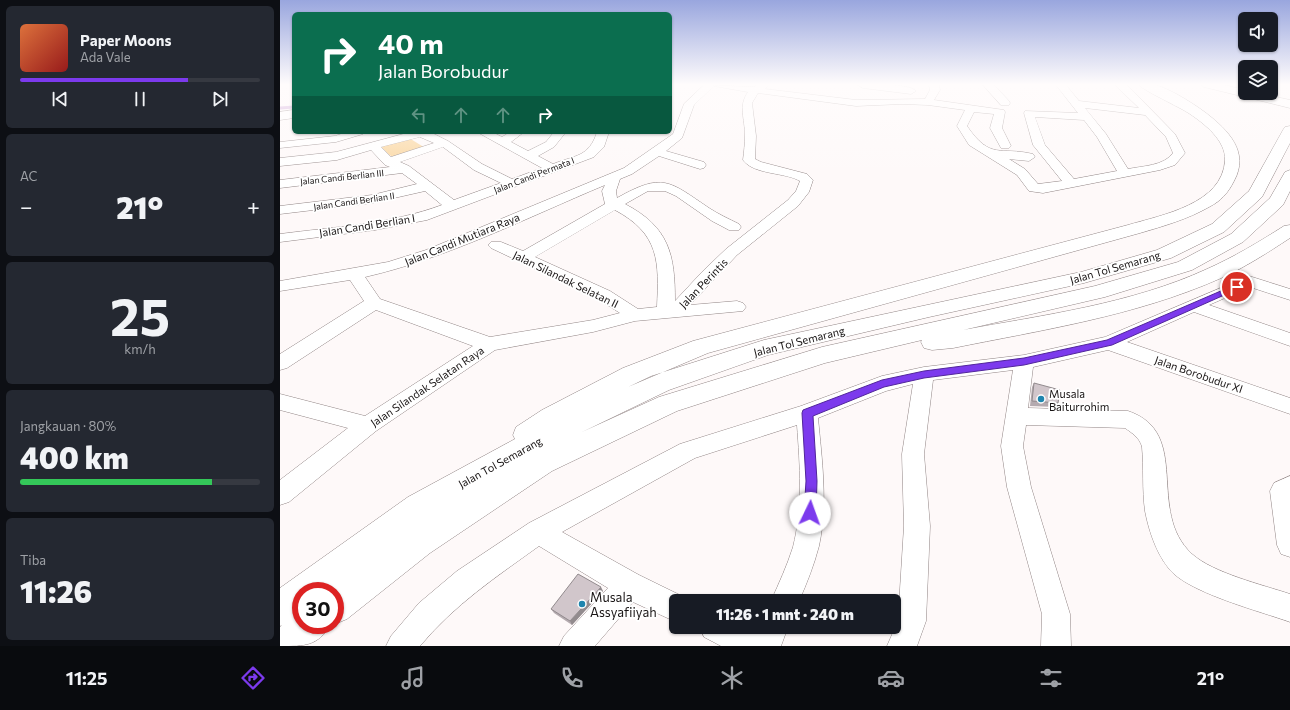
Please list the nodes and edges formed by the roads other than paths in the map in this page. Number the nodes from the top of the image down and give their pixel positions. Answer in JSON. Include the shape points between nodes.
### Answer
{"nodes":[{"id":1,"x":685,"y":115,"type":"edge"},
{"id":2,"x":747,"y":115,"type":"edge"},
{"id":3,"x":971,"y":115,"type":"edge"},
{"id":4,"x":1000,"y":115,"type":"edge"},
{"id":5,"x":1023,"y":115,"type":"edge"},
{"id":6,"x":1057,"y":115,"type":"edge"},
{"id":7,"x":1152,"y":115,"type":"edge"},
{"id":8,"x":1201,"y":115,"type":"edge"},
{"id":9,"x":1087,"y":117,"type":"joint"},
{"id":10,"x":1290,"y":130,"type":"edge"},
{"id":11,"x":352,"y":134,"type":"edge"},
{"id":12,"x":413,"y":134,"type":"edge"},
{"id":13,"x":424,"y":134,"type":"edge"},
{"id":14,"x":487,"y":134,"type":"edge"},
{"id":15,"x":515,"y":134,"type":"edge"},
{"id":16,"x":559,"y":134,"type":"edge"},
{"id":17,"x":602,"y":134,"type":"edge"},
{"id":18,"x":503,"y":142,"type":"junction"},
{"id":19,"x":444,"y":143,"type":"junction"},
{"id":20,"x":280,"y":145,"type":"edge"},
{"id":21,"x":373,"y":146,"type":"junction"},
{"id":22,"x":1005,"y":146,"type":"dead end"},
{"id":23,"x":657,"y":152,"type":"junction"},
{"id":24,"x":990,"y":155,"type":"junction"},
{"id":25,"x":527,"y":156,"type":"junction"},
{"id":26,"x":1029,"y":157,"type":"dead end"},
{"id":27,"x":280,"y":162,"type":"edge"},
{"id":28,"x":389,"y":162,"type":"junction"},
{"id":29,"x":700,"y":165,"type":"dead end"},
{"id":30,"x":552,"y":168,"type":"junction"},
{"id":31,"x":405,"y":169,"type":"junction"},
{"id":32,"x":1059,"y":171,"type":"junction"},
{"id":33,"x":1021,"y":172,"type":"junction"},
{"id":34,"x":1125,"y":173,"type":"junction"},
{"id":35,"x":615,"y":176,"type":"junction"},
{"id":36,"x":1290,"y":176,"type":"edge"},
{"id":37,"x":510,"y":183,"type":"junction"},
{"id":38,"x":280,"y":184,"type":"edge"},
{"id":39,"x":1071,"y":184,"type":"junction"},
{"id":40,"x":426,"y":186,"type":"junction"},
{"id":41,"x":616,"y":204,"type":"junction"},
{"id":42,"x":453,"y":206,"type":"junction"},
{"id":43,"x":280,"y":210,"type":"edge"},
{"id":44,"x":734,"y":227,"type":"dead end"},
{"id":45,"x":1290,"y":230,"type":"edge"},
{"id":46,"x":280,"y":238,"type":"edge"},
{"id":47,"x":496,"y":246,"type":"dead end"},
{"id":48,"x":523,"y":258,"type":"junction"},
{"id":49,"x":355,"y":274,"type":"junction"},
{"id":50,"x":280,"y":286,"type":"edge"},
{"id":51,"x":1290,"y":295,"type":"edge"},
{"id":52,"x":374,"y":303,"type":"junction"},
{"id":53,"x":1194,"y":306,"type":"junction"},
{"id":54,"x":737,"y":307,"type":"dead end"},
{"id":55,"x":671,"y":312,"type":"junction"},
{"id":56,"x":635,"y":315,"type":"junction"},
{"id":57,"x":1290,"y":340,"type":"edge"},
{"id":58,"x":1109,"y":343,"type":"junction"},
{"id":59,"x":490,"y":344,"type":"junction"},
{"id":60,"x":822,"y":355,"type":"junction"},
{"id":61,"x":280,"y":362,"type":"edge"},
{"id":62,"x":1024,"y":362,"type":"junction"},
{"id":63,"x":924,"y":374,"type":"junction"},
{"id":64,"x":280,"y":402,"type":"edge"},
{"id":65,"x":1290,"y":406,"type":"edge"},
{"id":66,"x":807,"y":413,"type":"junction"},
{"id":67,"x":1016,"y":416,"type":"junction"},
{"id":68,"x":368,"y":425,"type":"junction"},
{"id":69,"x":1290,"y":487,"type":"edge"},
{"id":70,"x":280,"y":494,"type":"edge"},
{"id":71,"x":419,"y":507,"type":"junction"},
{"id":72,"x":538,"y":532,"type":"junction"},
{"id":73,"x":1290,"y":545,"type":"edge"},
{"id":74,"x":317,"y":582,"type":"edge"},
{"id":75,"x":629,"y":585,"type":"junction"},
{"id":76,"x":789,"y":594,"type":"edge"},
{"id":77,"x":292,"y":600,"type":"edge"},
{"id":78,"x":344,"y":600,"type":"edge"},
{"id":79,"x":669,"y":605,"type":"edge"},
{"id":80,"x":1290,"y":608,"type":"edge"},
{"id":81,"x":280,"y":609,"type":"edge"},
{"id":82,"x":300,"y":634,"type":"edge"},
{"id":83,"x":728,"y":634,"type":"edge"},
{"id":84,"x":771,"y":634,"type":"edge"},
{"id":85,"x":284,"y":646,"type":"edge"},
{"id":86,"x":401,"y":646,"type":"edge"},
{"id":87,"x":574,"y":646,"type":"edge"},
{"id":88,"x":752,"y":646,"type":"edge"},
{"id":89,"x":766,"y":646,"type":"edge"},
{"id":90,"x":902,"y":646,"type":"edge"},
{"id":91,"x":1056,"y":646,"type":"edge"}],
"edges":[{"from":1,"to":23,"type":"street","name":"Jalan Candi Mutiara Raya","via":[[678,136]]},
{"from":2,"to":55,"type":"street","name":"Jalan Perintis","via":[[751,137],[749,160],[757,165],[802,177],[807,180],[806,187],[787,209],[730,254]]},
{"from":3,"to":24,"type":"street","via":[[962,126],[973,143]]},
{"from":4,"to":22,"type":"street","via":[[996,128]]},
{"from":5,"to":32,"type":"street","via":[[1039,145]]},
{"from":6,"to":9,"type":"street"},
{"from":7,"to":34,"type":"street","via":[[1175,140],[1180,153],[1178,158],[1161,166]]},
{"from":8,"to":71,"type":"main road","via":[[1225,138],[1232,156],[1233,170],[1222,189],[1209,200],[1177,216],[1134,229],[701,347],[632,374],[551,417]]},
{"from":9,"to":34,"type":"street"},
{"from":10,"to":71,"type":"main road","name":"Jalan Tol Semarang","via":[[1256,194],[1218,228],[1164,254],[1084,277],[764,348],[660,383],[529,445]]},
{"from":11,"to":20,"type":"street","via":[[336,139]]},
{"from":12,"to":21,"type":"street"},
{"from":13,"to":19,"type":"street"},
{"from":14,"to":18,"type":"street"},
{"from":15,"to":18,"type":"street"},
{"from":16,"to":25,"type":"street","via":[[548,147]]},
{"from":17,"to":30,"type":"street","name":"Jalan Candi Permata I","via":[[596,150]]},
{"from":18,"to":25,"type":"street"},
{"from":19,"to":28,"type":"street"},
{"from":19,"to":37,"type":"street","via":[[478,167]]},
{"from":21,"to":27,"type":"street","via":[[338,156]]},
{"from":21,"to":28,"type":"street"},
{"from":23,"to":29,"type":"street"},
{"from":23,"to":35,"type":"street","name":"Jalan Candi Mutiara Raya","via":[[628,171]]},
{"from":24,"to":26,"type":"street"},
{"from":24,"to":33,"type":"street"},
{"from":25,"to":30,"type":"street"},
{"from":28,"to":31,"type":"street"},
{"from":30,"to":37,"type":"street","name":"Jalan Candi Permata I"},
{"from":31,"to":38,"type":"street","name":"Jalan Candi Berlian III"},
{"from":31,"to":40,"type":"street"},
{"from":32,"to":33,"type":"street"},
{"from":32,"to":39,"type":"street"},
{"from":33,"to":39,"type":"street","via":[[1032,186],[1038,189]]},
{"from":34,"to":39,"type":"street"},
{"from":35,"to":41,"type":"street","via":[[609,191],[611,203]]},
{"from":35,"to":49,"type":"street","name":"Jalan Candi Mutiara Raya","via":[[431,253],[392,266]]},
{"from":36,"to":60,"type":"main road","name":"Jalan Tol Semarang","via":[[1277,201],[1237,238],[1185,266],[1098,292]]},
{"from":37,"to":42,"type":"street","name":"Jalan Candi Permata I"},
{"from":40,"to":42,"type":"street"},
{"from":40,"to":43,"type":"street","name":"Jalan Candi Berlian II","via":[[363,201]]},
{"from":41,"to":44,"type":"street","via":[[644,188],[665,186]]},
{"from":41,"to":48,"type":"street"},
{"from":41,"to":55,"type":"street","via":[[642,221],[661,249]]},
{"from":42,"to":46,"type":"street","name":"Jalan Candi Berlian I","via":[[375,226]]},
{"from":45,"to":60,"type":"main road","via":[[1266,248],[1209,276],[1132,304],[953,340]]},
{"from":47,"to":48,"type":"street","name":"Jalan Silandak Selatan II"},
{"from":48,"to":56,"type":"street","name":"Jalan Silandak Selatan II","via":[[604,295]]},
{"from":49,"to":50,"type":"street","name":"Jalan Candi Mutiara Raya"},
{"from":49,"to":52,"type":"street"},
{"from":51,"to":53,"type":"street","via":[[1249,281]]},
{"from":52,"to":59,"type":"street"},
{"from":52,"to":61,"type":"street"},
{"from":53,"to":57,"type":"street"},
{"from":53,"to":58,"type":"street"},
{"from":54,"to":55,"type":"street","name":"Jalan Silandak Selatan Raya"},
{"from":55,"to":56,"type":"street","name":"Jalan Silandak Selatan Raya"},
{"from":56,"to":59,"type":"street","name":"Jalan Silandak Selatan Raya","via":[[593,326]]},
{"from":58,"to":62,"type":"street"},
{"from":58,"to":65,"type":"street","name":"Jalan Borobudur XI"},
{"from":59,"to":68,"type":"street","name":"Jalan Silandak Selatan Raya"},
{"from":60,"to":78,"type":"main road","name":"Jalan Tol Semarang","via":[[668,404],[542,463],[419,542]]},
{"from":62,"to":63,"type":"street"},
{"from":62,"to":67,"type":"street"},
{"from":63,"to":66,"type":"street","via":[[882,384]]},
{"from":63,"to":90,"type":"street","via":[[913,454],[917,526],[912,621]]},
{"from":64,"to":68,"type":"street"},
{"from":66,"to":72,"type":"street","via":[[688,451]]},
{"from":66,"to":76,"type":"street","via":[[812,481],[809,528],[800,568]]},
{"from":67,"to":80,"type":"street","via":[[1128,420],[1135,423],[1152,442],[1154,492],[1162,528],[1172,551],[1183,565],[1203,577]]},
{"from":67,"to":91,"type":"street","via":[[1012,446],[1014,460],[1019,487],[1056,614]]},
{"from":68,"to":70,"type":"street","name":"Jalan Silandak Selatan Raya"},
{"from":69,"to":73,"type":"street","via":[[1282,491]]},
{"from":71,"to":74,"type":"main road","name":"Jalan Tol Semarang"},
{"from":72,"to":75,"type":"street"},
{"from":72,"to":86,"type":"street","via":[[467,581],[429,613]]},
{"from":75,"to":79,"type":"street"},
{"from":75,"to":87,"type":"street"},
{"from":77,"to":81,"type":"main road"},
{"from":82,"to":85,"type":"main road"},
{"from":83,"to":88,"type":"street"},
{"from":84,"to":89,"type":"street"}]}
